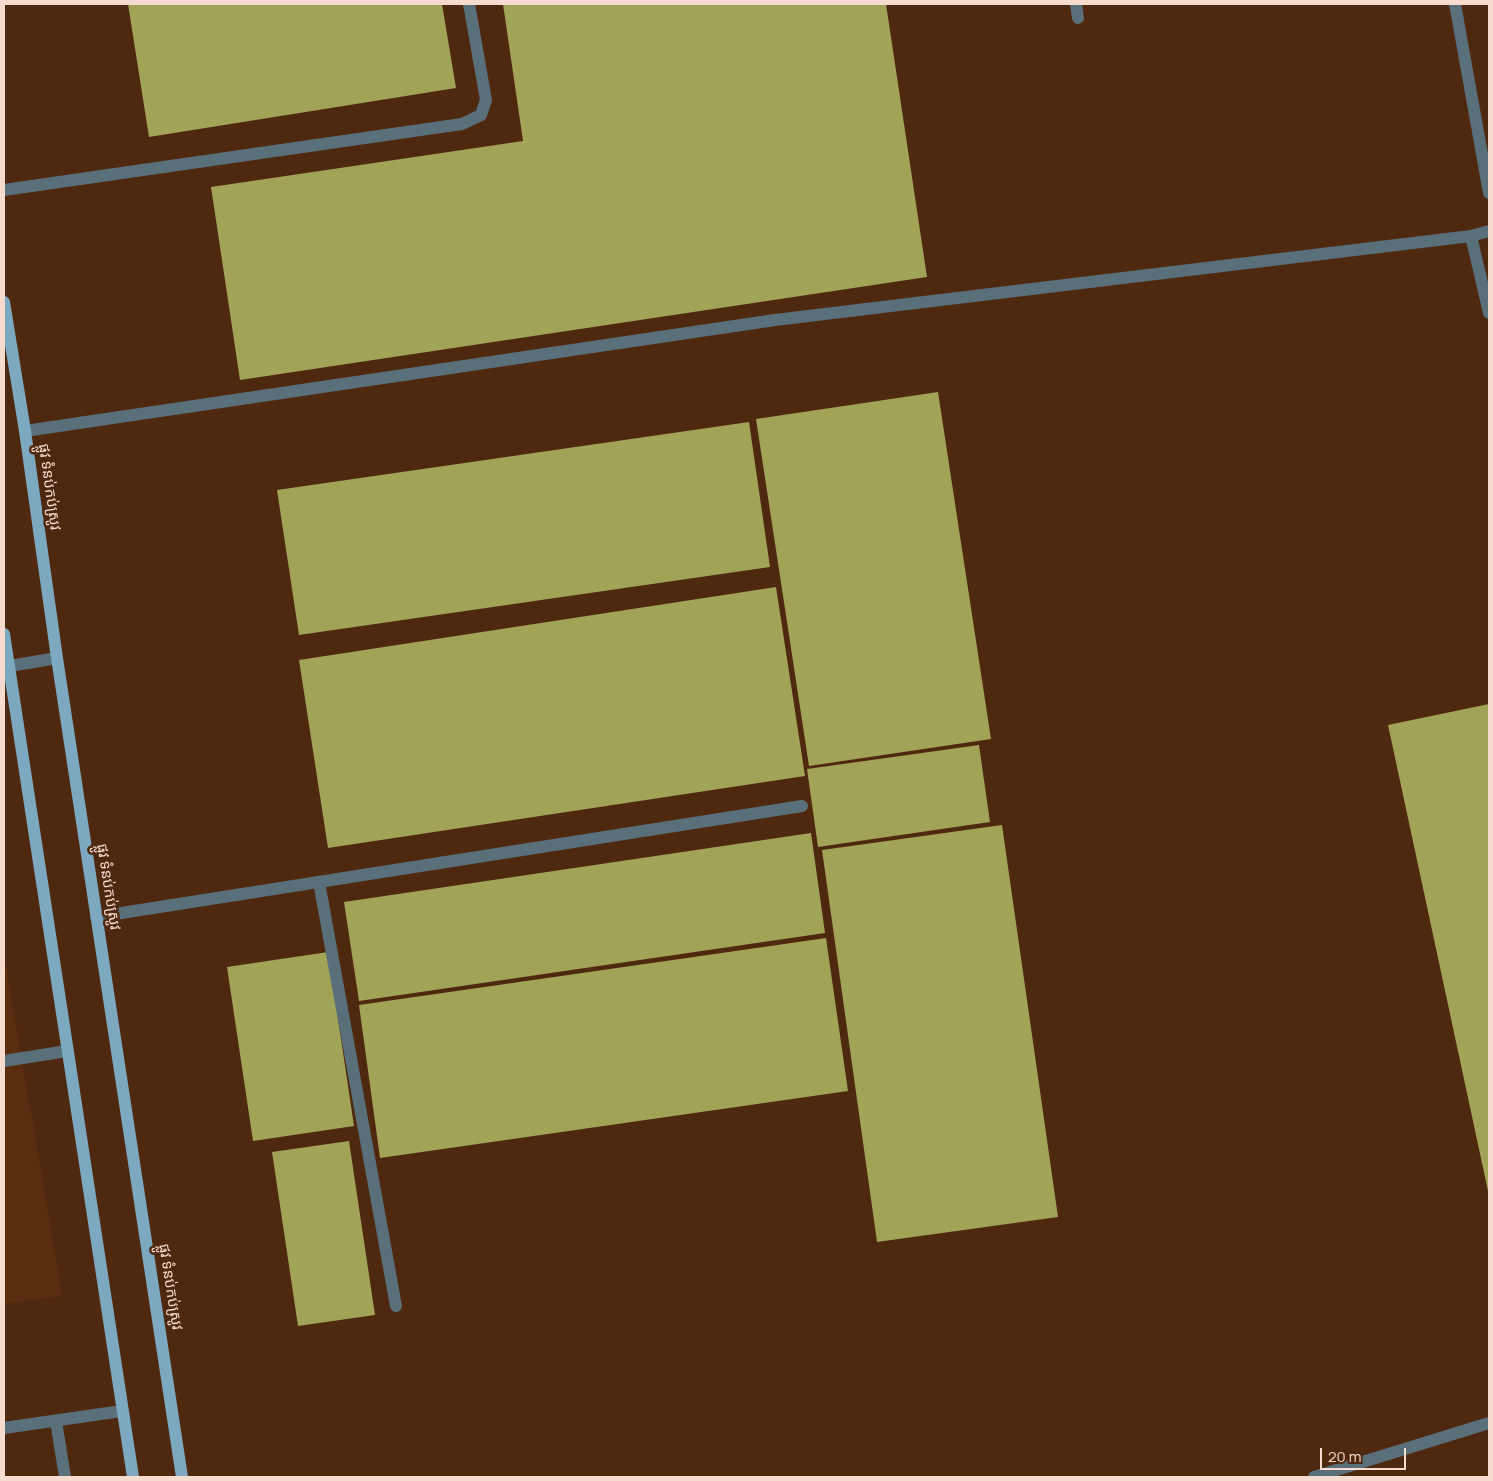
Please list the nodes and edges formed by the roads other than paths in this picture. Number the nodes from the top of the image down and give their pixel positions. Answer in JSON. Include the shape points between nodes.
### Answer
{"nodes":[{"id":1,"x":468,"y":4,"type":"edge"},
{"id":2,"x":1076,"y":4,"type":"edge"},
{"id":3,"x":1455,"y":4,"type":"edge"},
{"id":4,"x":1078,"y":18,"type":"dead end"},
{"id":5,"x":4,"y":190,"type":"edge"},
{"id":6,"x":1489,"y":193,"type":"edge"},
{"id":7,"x":1489,"y":231,"type":"edge"},
{"id":8,"x":1471,"y":236,"type":"junction"},
{"id":9,"x":4,"y":302,"type":"edge"},
{"id":10,"x":1489,"y":313,"type":"edge"},
{"id":11,"x":25,"y":431,"type":"junction"},
{"id":12,"x":4,"y":634,"type":"edge"},
{"id":13,"x":57,"y":658,"type":"junction"},
{"id":14,"x":6,"y":667,"type":"edge"},
{"id":15,"x":802,"y":806,"type":"dead end"},
{"id":16,"x":319,"y":882,"type":"junction"},
{"id":17,"x":96,"y":917,"type":"junction"},
{"id":18,"x":68,"y":1051,"type":"junction"},
{"id":19,"x":4,"y":1061,"type":"edge"},
{"id":20,"x":396,"y":1306,"type":"dead end"},
{"id":21,"x":122,"y":1411,"type":"junction"},
{"id":22,"x":56,"y":1421,"type":"junction"},
{"id":23,"x":1489,"y":1423,"type":"edge"},
{"id":24,"x":4,"y":1428,"type":"edge"},
{"id":25,"x":65,"y":1477,"type":"edge"},
{"id":26,"x":133,"y":1477,"type":"edge"},
{"id":27,"x":182,"y":1477,"type":"edge"},
{"id":28,"x":1314,"y":1477,"type":"edge"}],
"edges":[{"from":1,"to":5,"type":"street","via":[[486,100],[480,115],[462,124]]},
{"from":2,"to":4,"type":"street"},
{"from":3,"to":6,"type":"street"},
{"from":7,"to":8,"type":"street"},
{"from":8,"to":10,"type":"street"},
{"from":8,"to":11,"type":"street","via":[[774,320]]},
{"from":9,"to":11,"type":"main road","name":"ផ្លូវ ទំនប់កប់ស្រូវ"},
{"from":11,"to":13,"type":"main road","name":"ផ្លូវ ទំនប់កប់ស្រូវ"},
{"from":12,"to":14,"type":"main road"},
{"from":13,"to":14,"type":"street"},
{"from":13,"to":17,"type":"main road","name":"ផ្លូវ ទំនប់កប់ស្រូវ"},
{"from":14,"to":18,"type":"main road"},
{"from":15,"to":16,"type":"street"},
{"from":16,"to":17,"type":"street"},
{"from":16,"to":20,"type":"street"},
{"from":17,"to":27,"type":"main road","name":"ផ្លូវ ទំនប់កប់ស្រូវ"},
{"from":18,"to":19,"type":"street"},
{"from":18,"to":21,"type":"main road"},
{"from":21,"to":22,"type":"street"},
{"from":21,"to":26,"type":"main road"},
{"from":22,"to":24,"type":"street"},
{"from":22,"to":25,"type":"street"},
{"from":23,"to":28,"type":"street"}]}
